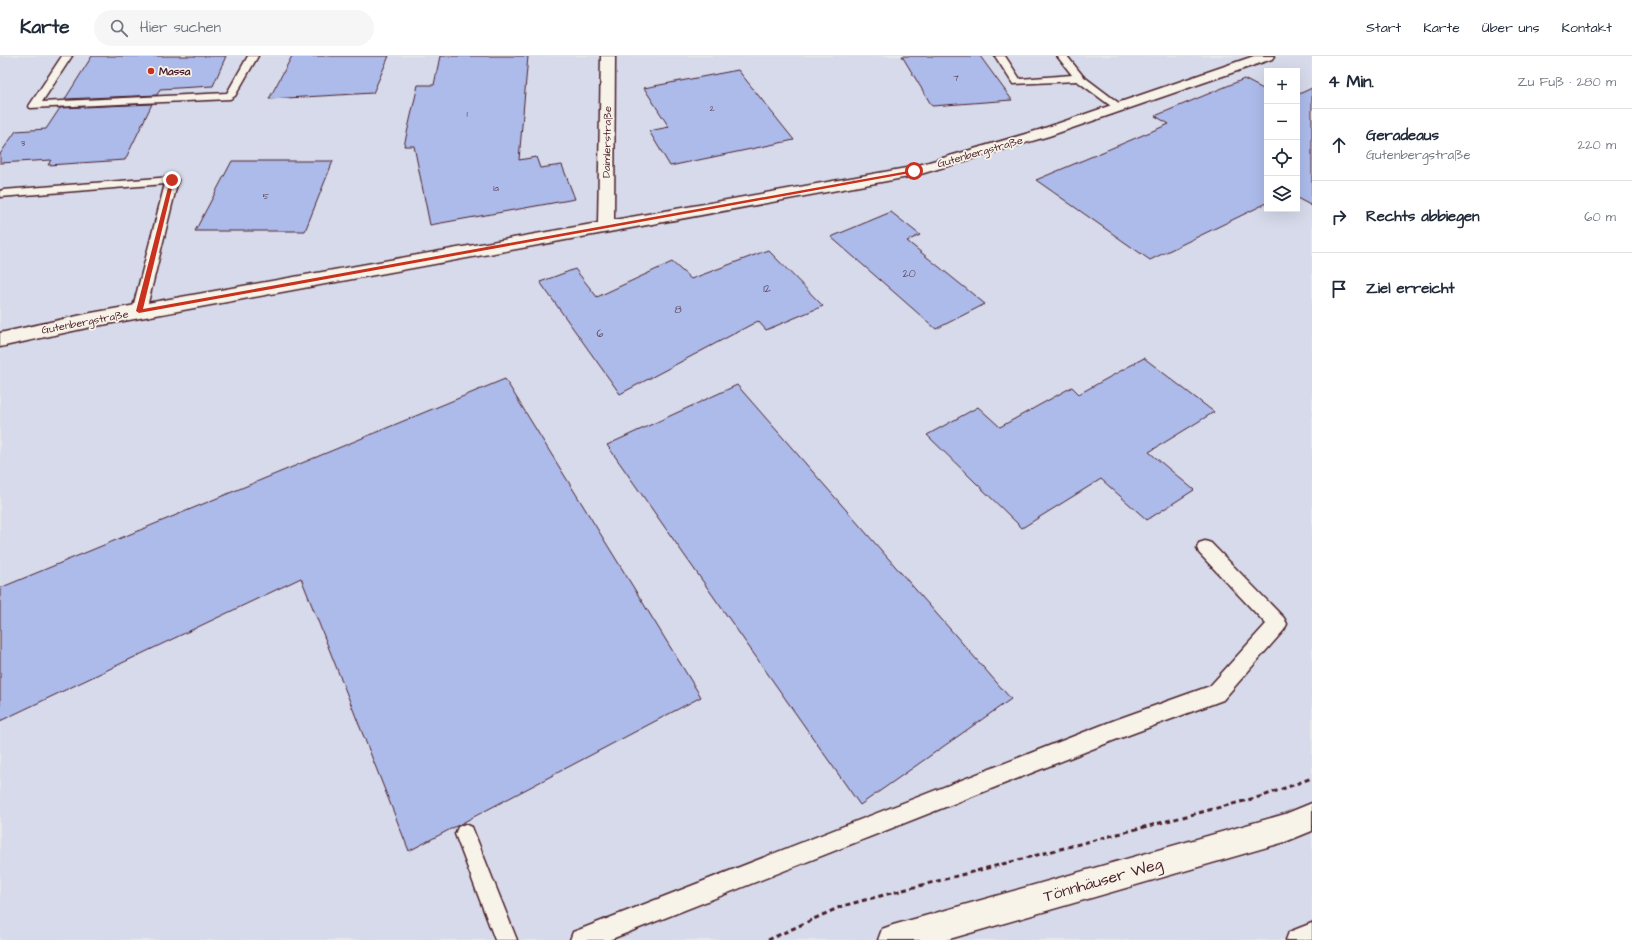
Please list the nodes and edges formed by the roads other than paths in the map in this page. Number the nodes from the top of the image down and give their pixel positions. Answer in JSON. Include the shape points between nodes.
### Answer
{"nodes":[{"id":1,"x":67,"y":56,"type":"edge"},
{"id":2,"x":253,"y":56,"type":"edge"},
{"id":3,"x":608,"y":56,"type":"edge"},
{"id":4,"x":1000,"y":56,"type":"edge"},
{"id":5,"x":1062,"y":56,"type":"edge"},
{"id":6,"x":1267,"y":56,"type":"edge"},
{"id":7,"x":1079,"y":78,"type":"junction"},
{"id":8,"x":1119,"y":107,"type":"junction"},
{"id":9,"x":3,"y":194,"type":"dead end"},
{"id":10,"x":606,"y":227,"type":"junction"},
{"id":11,"x":139,"y":311,"type":"junction"},
{"id":12,"x":0,"y":340,"type":"edge"},
{"id":13,"x":1205,"y":548,"type":"dead end"},
{"id":14,"x":1312,"y":817,"type":"edge"},
{"id":15,"x":465,"y":834,"type":"dead end"},
{"id":16,"x":1312,"y":934,"type":"edge"},
{"id":17,"x":506,"y":940,"type":"edge"},
{"id":18,"x":581,"y":940,"type":"edge"},
{"id":19,"x":893,"y":940,"type":"edge"},
{"id":20,"x":1297,"y":940,"type":"edge"}],
"edges":[{"from":1,"to":2,"type":"lane","via":[[34,106],[230,96]]},
{"from":3,"to":10,"type":"street","name":"Daimlerstraße"},
{"from":4,"to":7,"type":"lane","via":[[1017,82]]},
{"from":5,"to":7,"type":"lane"},
{"from":6,"to":8,"type":"street","name":"Gutenbergstraße"},
{"from":7,"to":8,"type":"lane"},
{"from":8,"to":10,"type":"street","name":"Gutenbergstraße","via":[[1044,133],[914,171]]},
{"from":9,"to":11,"type":"lane","via":[[172,180]]},
{"from":10,"to":11,"type":"street","name":"Gutenbergstraße"},
{"from":11,"to":12,"type":"street","name":"Gutenbergstraße"},
{"from":13,"to":18,"type":"lane","via":[[1278,624],[1216,693],[1115,730]]},
{"from":14,"to":19,"type":"street","name":"Tönnhäuser Weg","via":[[1285,828]]},
{"from":15,"to":17,"type":"lane"},
{"from":16,"to":20,"type":"lane"}]}
